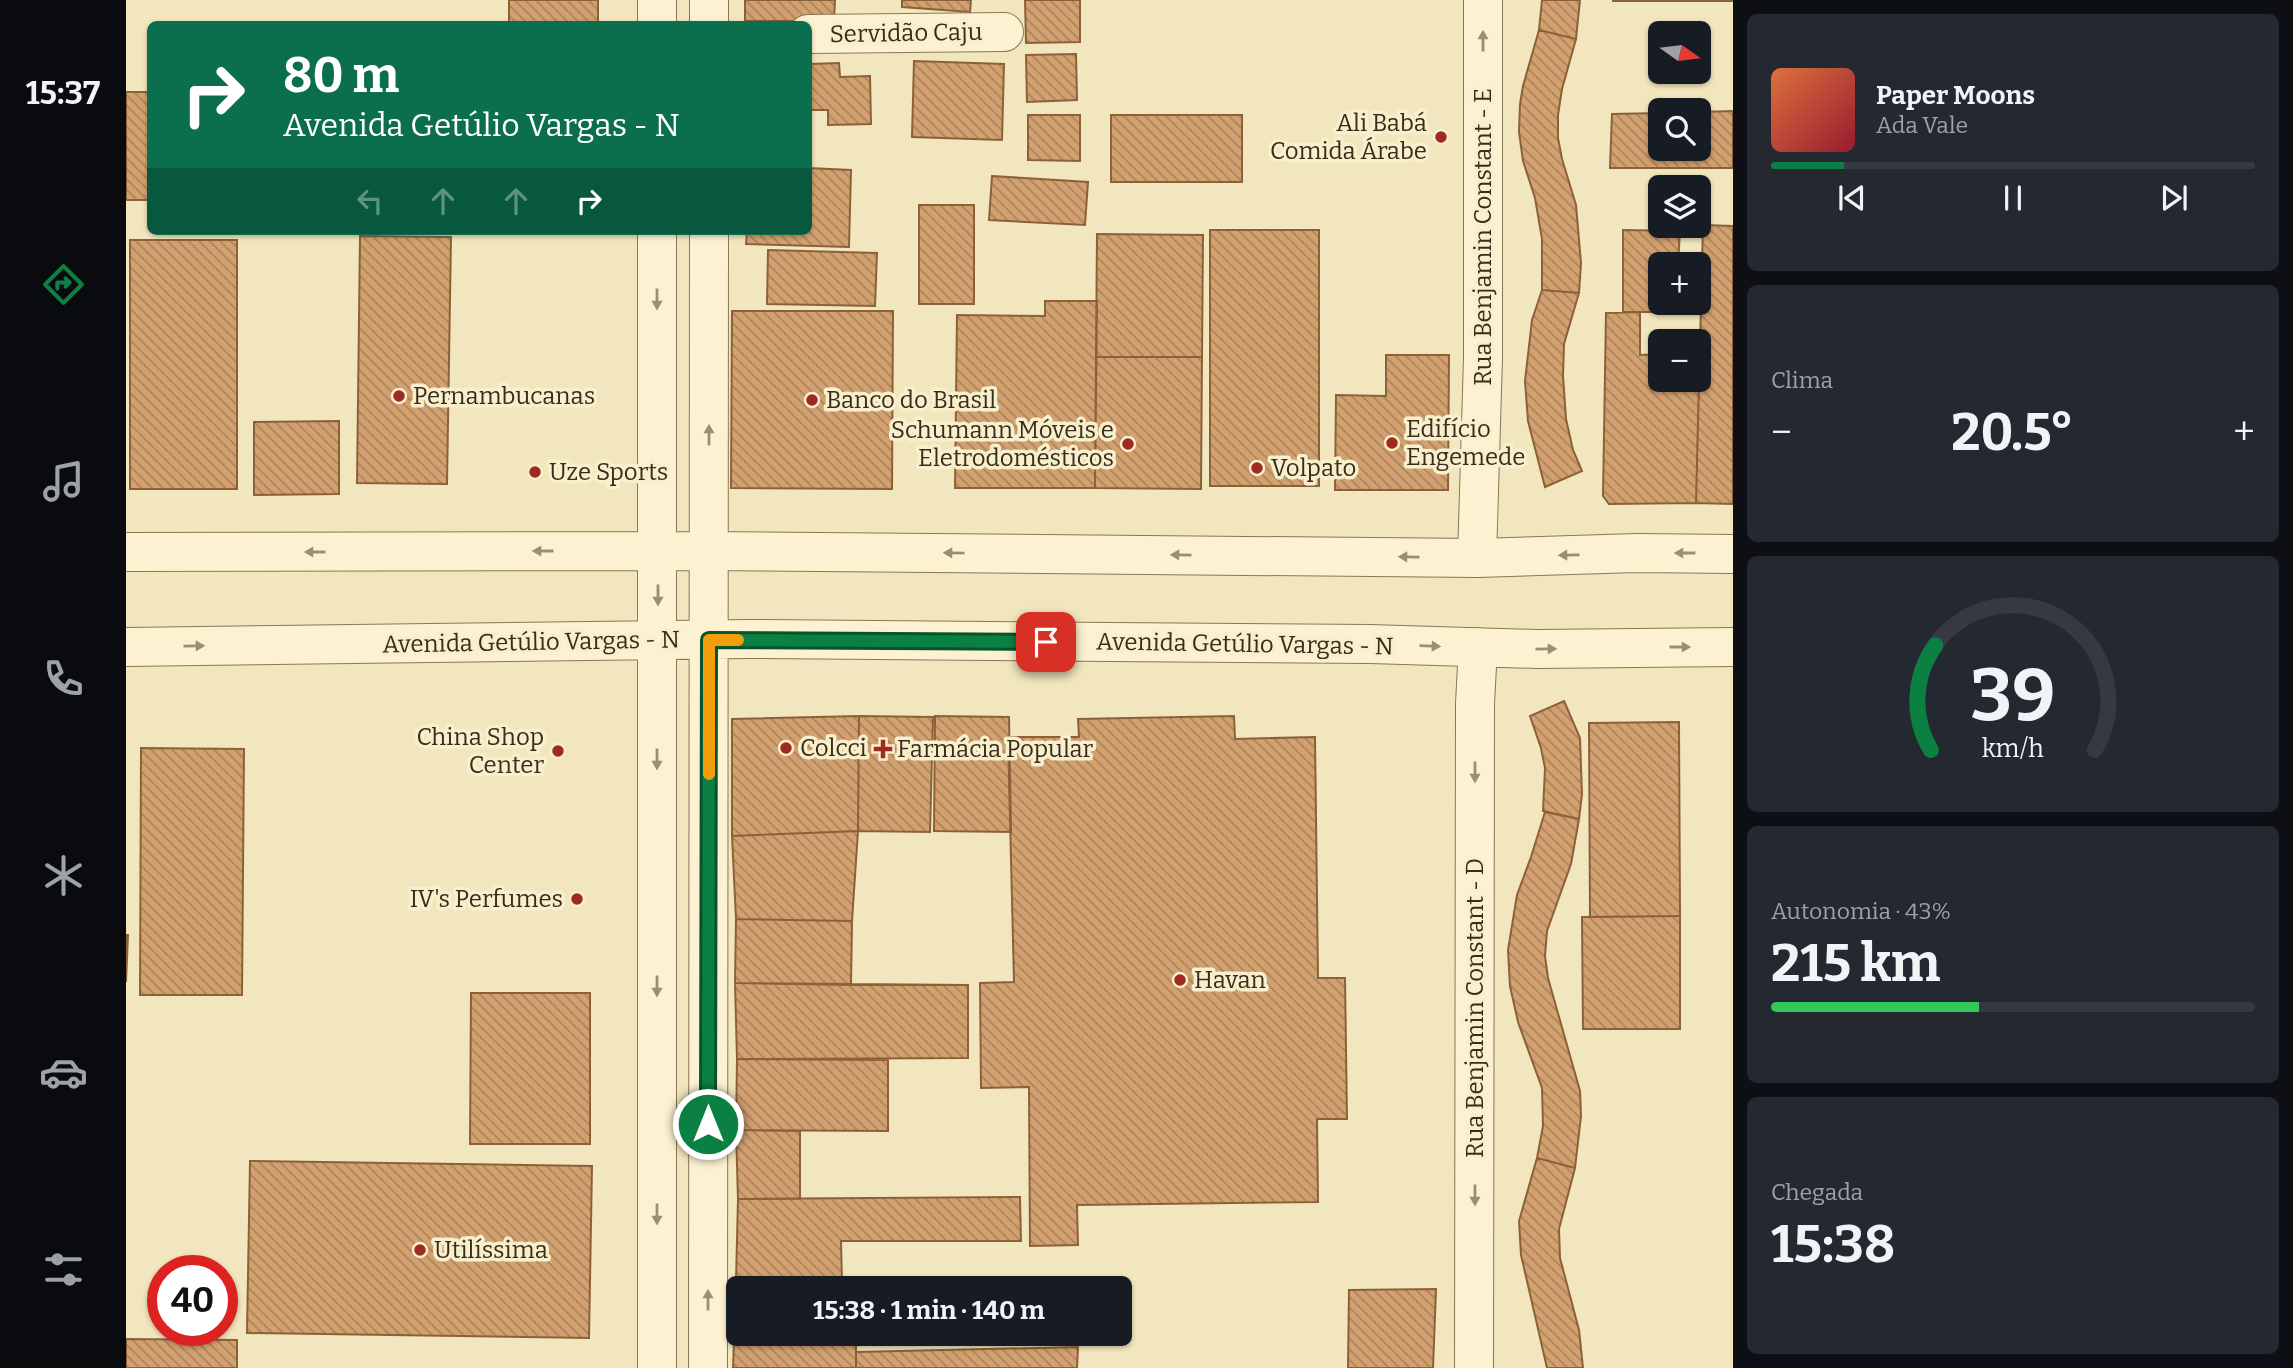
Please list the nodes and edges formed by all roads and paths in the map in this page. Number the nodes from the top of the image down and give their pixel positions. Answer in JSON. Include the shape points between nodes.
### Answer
{"nodes":[{"id":1,"x":657,"y":0,"type":"edge"},
{"id":2,"x":709,"y":0,"type":"edge"},
{"id":3,"x":1483,"y":0,"type":"edge"},
{"id":4,"x":657,"y":21,"type":"edge"},
{"id":5,"x":709,"y":21,"type":"edge"},
{"id":6,"x":1003,"y":32,"type":"dead end"},
{"id":7,"x":812,"y":34,"type":"edge"},
{"id":8,"x":657,"y":235,"type":"edge"},
{"id":9,"x":709,"y":235,"type":"edge"},
{"id":10,"x":658,"y":551,"type":"junction"},
{"id":11,"x":708,"y":551,"type":"junction"},
{"id":12,"x":126,"y":552,"type":"edge"},
{"id":13,"x":1733,"y":554,"type":"edge"},
{"id":14,"x":1477,"y":558,"type":"junction"},
{"id":15,"x":657,"y":640,"type":"junction"},
{"id":16,"x":709,"y":640,"type":"junction"},
{"id":17,"x":126,"y":647,"type":"edge"},
{"id":18,"x":1478,"y":647,"type":"junction"},
{"id":19,"x":1733,"y":647,"type":"edge"},
{"id":20,"x":657,"y":1368,"type":"edge"},
{"id":21,"x":708,"y":1368,"type":"edge"},
{"id":22,"x":1475,"y":1368,"type":"edge"}],
"edges":[{"from":1,"to":4,"type":"street"},
{"from":2,"to":5,"type":"street"},
{"from":14,"to":3,"type":"street","name":"Rua Benjamin Constant - E","one_way":true,"via":[[1483,358]]},
{"from":6,"to":7,"type":"street","name":"Servidão Caju"},
{"from":8,"to":10,"type":"street","one_way":true},
{"from":11,"to":9,"type":"street","one_way":true},
{"from":10,"to":11,"type":"street"},
{"from":10,"to":12,"type":"street","one_way":true},
{"from":10,"to":15,"type":"street","one_way":true},
{"from":14,"to":11,"type":"street","one_way":true},
{"from":11,"to":16,"type":"street"},
{"from":13,"to":14,"type":"street","one_way":true},
{"from":15,"to":16,"type":"street","name":"Avenida Getúlio Vargas - N"},
{"from":17,"to":15,"type":"street","name":"Avenida Getúlio Vargas - N","one_way":true},
{"from":15,"to":20,"type":"street","one_way":true},
{"from":16,"to":18,"type":"street","name":"Avenida Getúlio Vargas - N","one_way":true},
{"from":21,"to":16,"type":"street","one_way":true},
{"from":18,"to":19,"type":"street","name":"Avenida Getúlio Vargas - N","one_way":true},
{"from":18,"to":22,"type":"street","name":"Rua Benjamin Constant - D","one_way":true}]}
